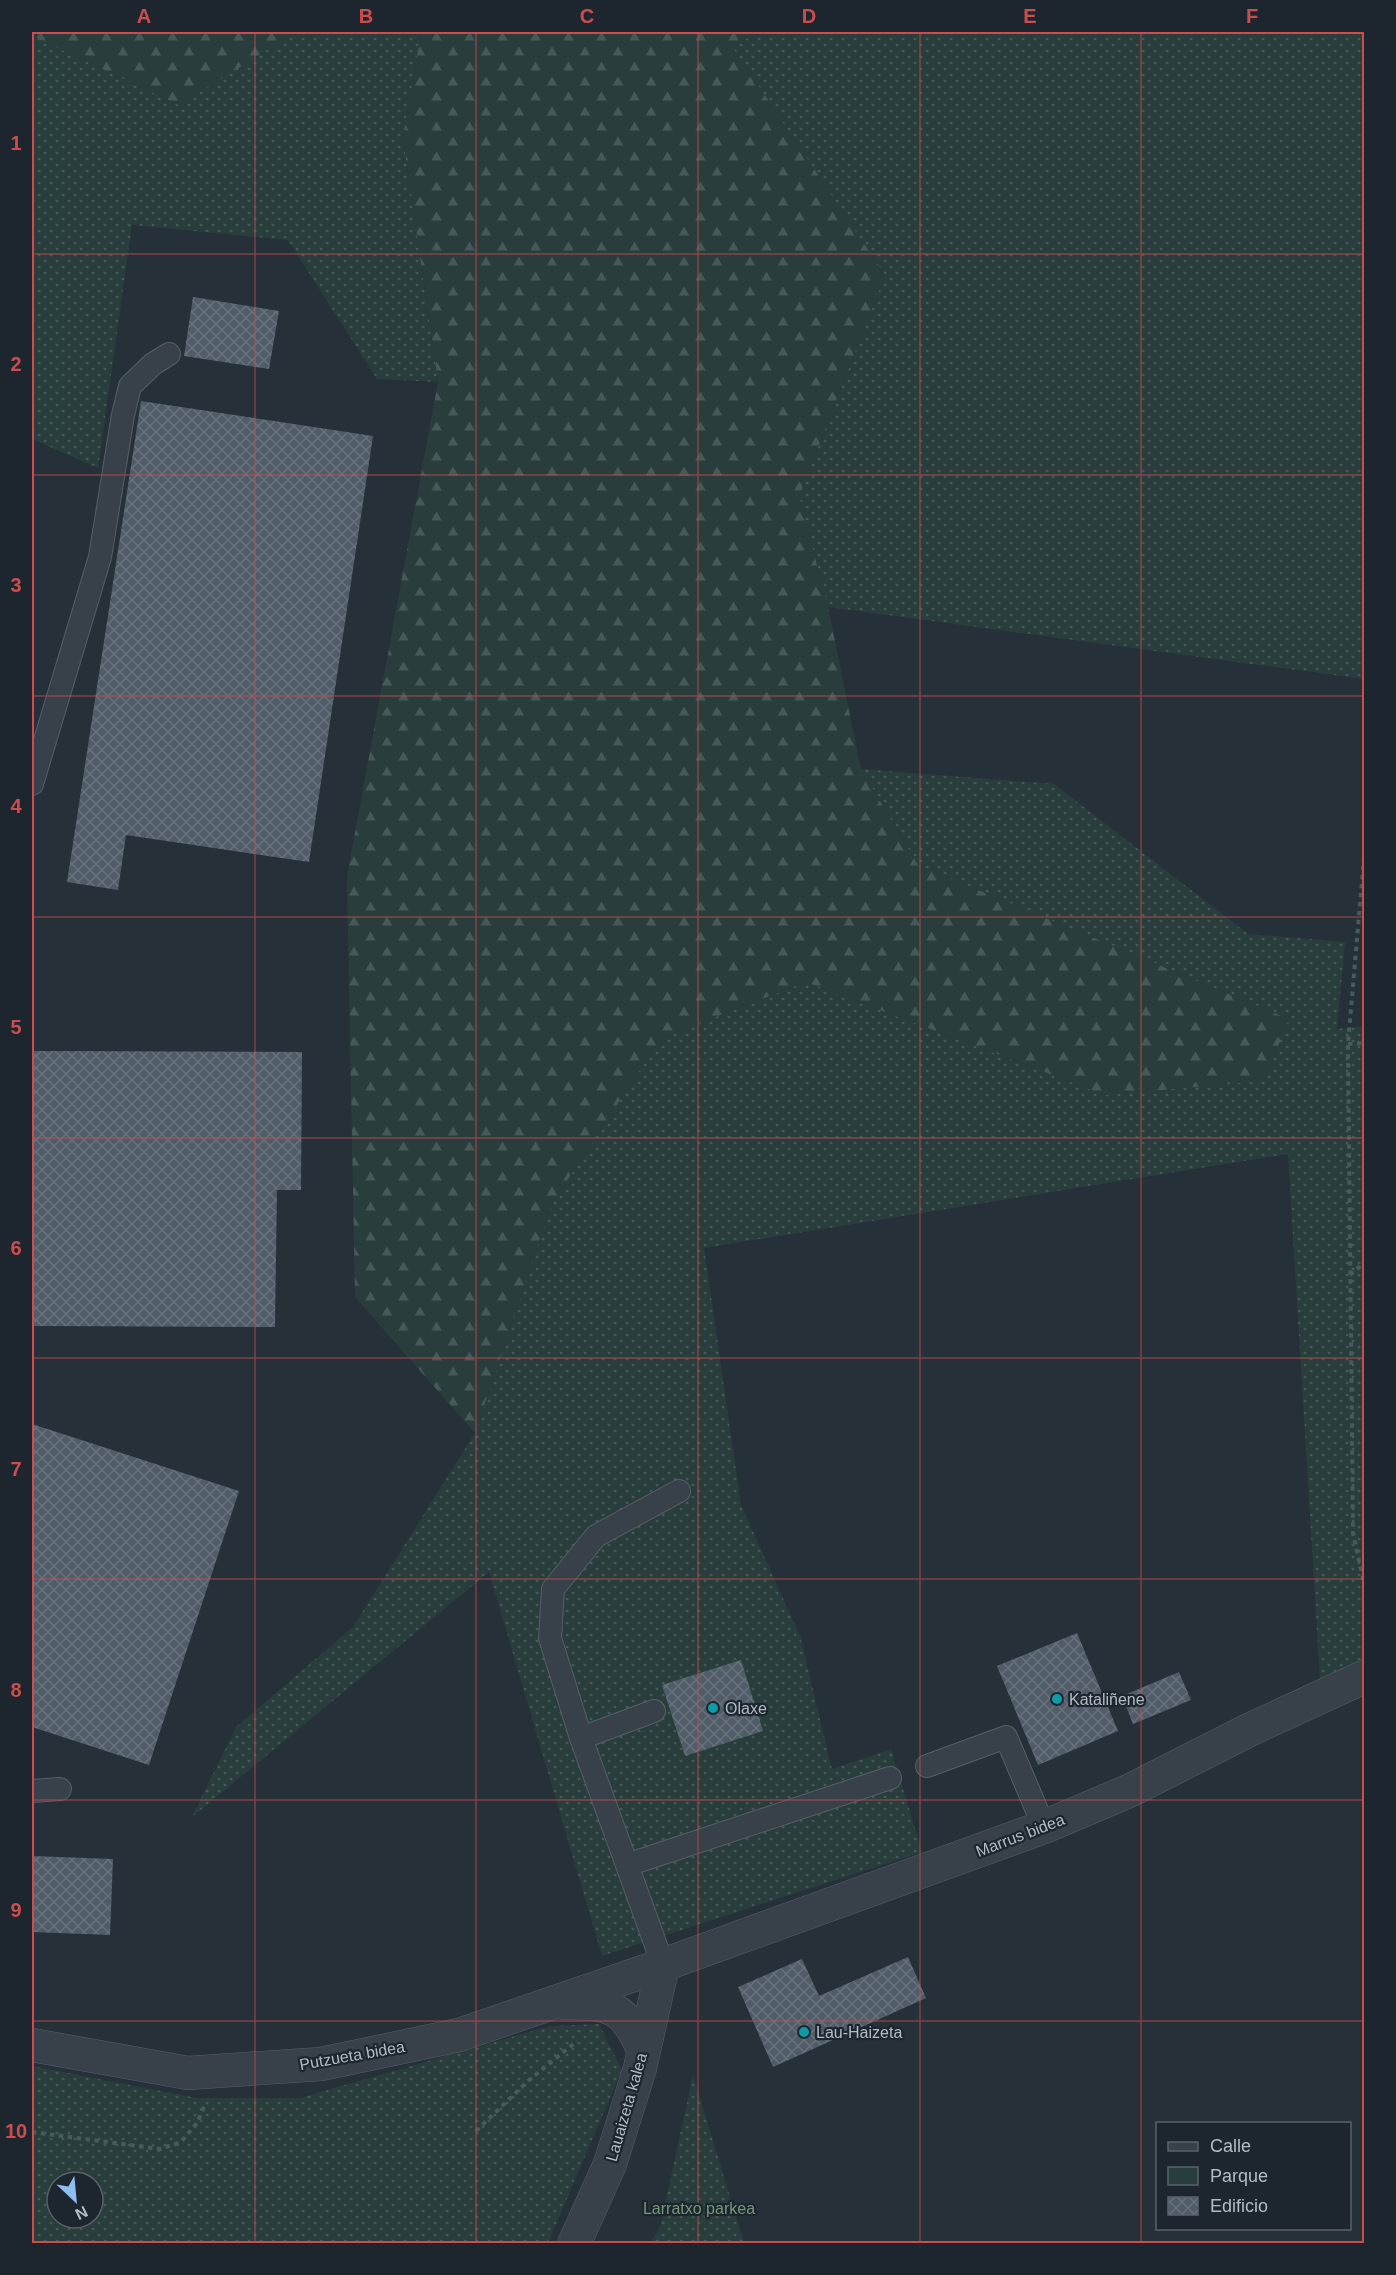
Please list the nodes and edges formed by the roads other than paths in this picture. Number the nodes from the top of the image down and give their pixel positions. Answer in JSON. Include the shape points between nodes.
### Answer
{"nodes":[{"id":1,"x":169,"y":354,"type":"dead end"},
{"id":2,"x":32,"y":784,"type":"edge"},
{"id":3,"x":679,"y":1491,"type":"dead end"},
{"id":4,"x":1365,"y":1677,"type":"edge"},
{"id":5,"x":654,"y":1711,"type":"dead end"},
{"id":6,"x":581,"y":1738,"type":"junction"},
{"id":7,"x":927,"y":1766,"type":"dead end"},
{"id":8,"x":890,"y":1778,"type":"dead end"},
{"id":9,"x":60,"y":1790,"type":"dead end"},
{"id":10,"x":32,"y":1791,"type":"edge"},
{"id":11,"x":1044,"y":1827,"type":"junction"},
{"id":12,"x":627,"y":1865,"type":"junction"},
{"id":13,"x":663,"y":1965,"type":"junction"},
{"id":14,"x":554,"y":2002,"type":"junction"},
{"id":15,"x":32,"y":2045,"type":"edge"},
{"id":16,"x":643,"y":2050,"type":"junction"},
{"id":17,"x":574,"y":2244,"type":"edge"}],
"edges":[{"from":1,"to":2,"type":"lane","via":[[153,363],[130,386],[100,557]]},
{"from":3,"to":6,"type":"lane","via":[[596,1536],[553,1589],[550,1638]]},
{"from":4,"to":11,"type":"street","name":"Marrus bidea","via":[[1131,1790]]},
{"from":5,"to":6,"type":"lane"},
{"from":6,"to":12,"type":"lane"},
{"from":7,"to":11,"type":"lane","via":[[1006,1737]]},
{"from":8,"to":12,"type":"lane"},
{"from":9,"to":10,"type":"lane"},
{"from":11,"to":13,"type":"street","name":"Marrus bidea"},
{"from":12,"to":13,"type":"lane"},
{"from":13,"to":14,"type":"street","name":"Putzueta bidea"},
{"from":13,"to":16,"type":"street","name":"Lauaizeta kalea"},
{"from":14,"to":15,"type":"street","name":"Putzueta bidea","via":[[459,2035],[321,2064],[188,2073]]},
{"from":14,"to":16,"type":"street","via":[[597,2003],[620,2012],[635,2029]]},
{"from":16,"to":17,"type":"street","name":"Lauaizeta kalea","via":[[610,2164]]}]}
